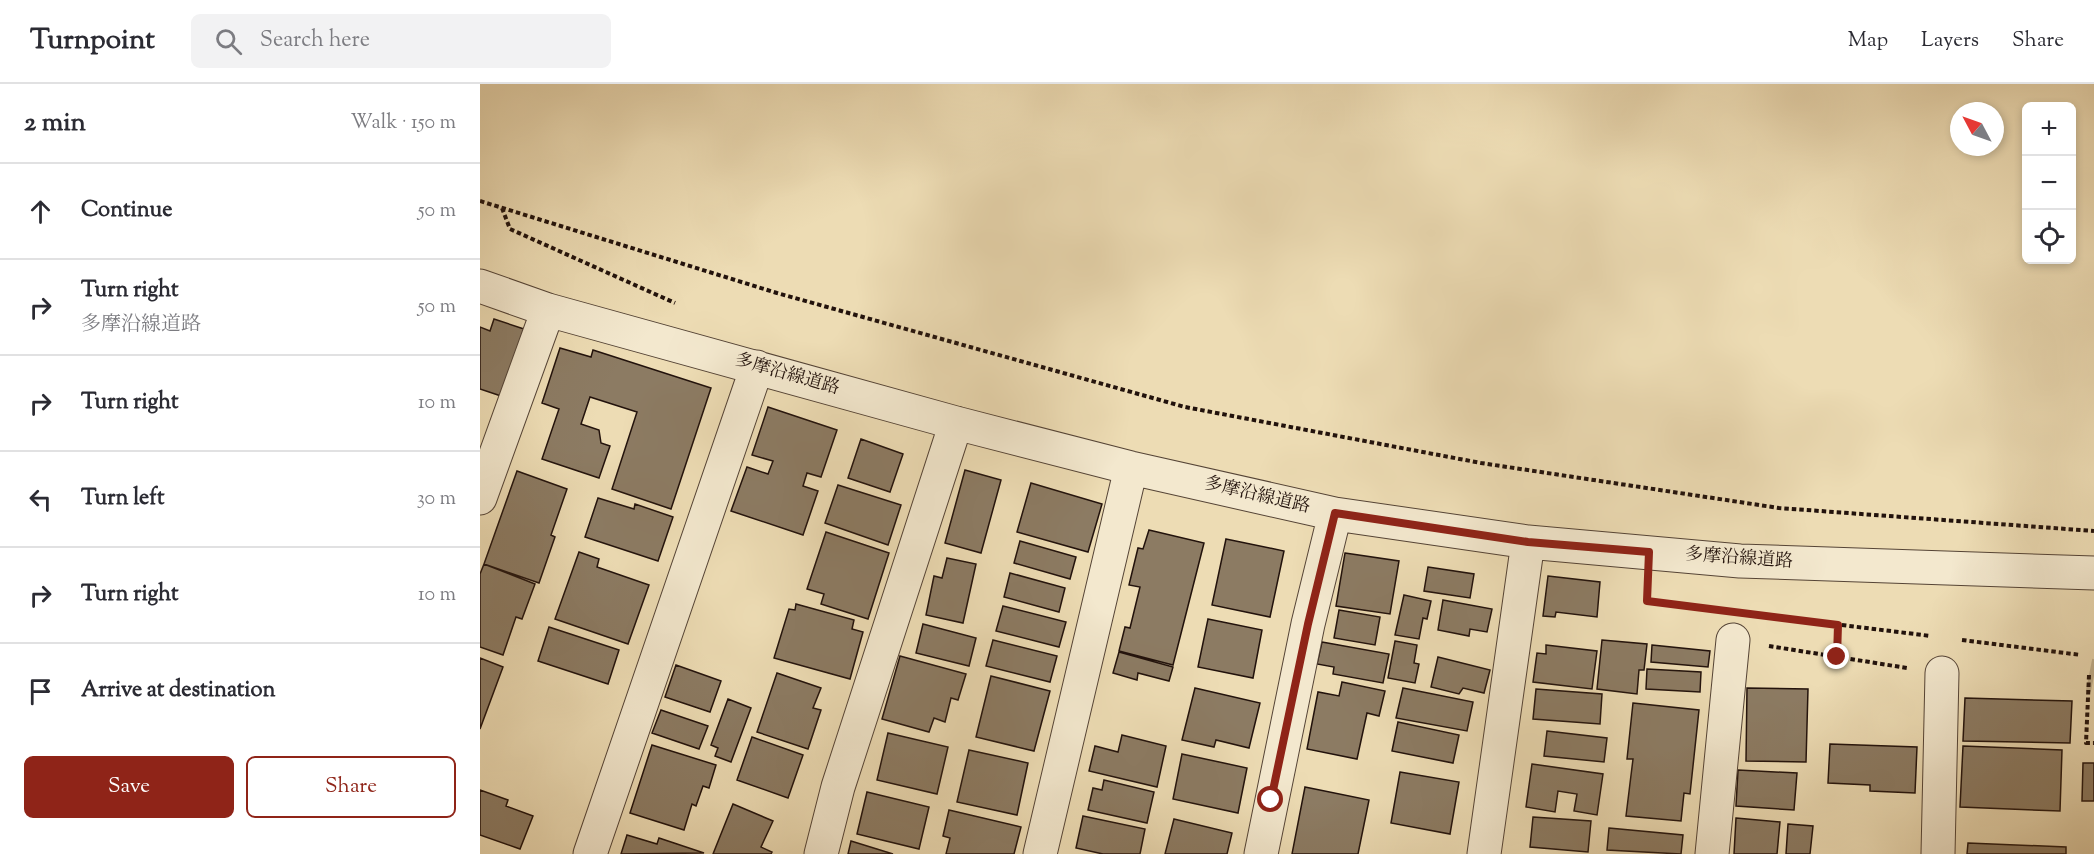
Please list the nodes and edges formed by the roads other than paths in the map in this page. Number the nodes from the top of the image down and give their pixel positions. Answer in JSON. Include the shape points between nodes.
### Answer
{"nodes":[{"id":1,"x":480,"y":286,"type":"edge"},
{"id":2,"x":548,"y":310,"type":"junction"},
{"id":3,"x":757,"y":367,"type":"junction"},
{"id":4,"x":956,"y":423,"type":"junction"},
{"id":5,"x":1131,"y":468,"type":"junction"},
{"id":6,"x":480,"y":498,"type":"edge"},
{"id":7,"x":1335,"y":513,"type":"junction"},
{"id":8,"x":1528,"y":542,"type":"junction"},
{"id":9,"x":2094,"y":573,"type":"edge"},
{"id":10,"x":1741,"y":627,"type":"road end"},
{"id":11,"x":1942,"y":674,"type":"road end"},
{"id":12,"x":590,"y":854,"type":"edge"},
{"id":13,"x":821,"y":854,"type":"edge"},
{"id":14,"x":1040,"y":854,"type":"edge"},
{"id":15,"x":1261,"y":854,"type":"edge"},
{"id":16,"x":1484,"y":854,"type":"edge"},
{"id":17,"x":1712,"y":854,"type":"edge"},
{"id":18,"x":1938,"y":854,"type":"edge"}],
"edges":[{"from":1,"to":2,"type":"street","name":"多摩沿線道路"},
{"from":2,"to":3,"type":"street","name":"多摩沿線道路"},
{"from":2,"to":6,"type":"street"},
{"from":3,"to":4,"type":"street","name":"多摩沿線道路"},
{"from":3,"to":12,"type":"street"},
{"from":4,"to":5,"type":"street","name":"多摩沿線道路"},
{"from":4,"to":13,"type":"street","via":[[838,787]]},
{"from":5,"to":7,"type":"street","name":"多摩沿線道路"},
{"from":5,"to":14,"type":"street"},
{"from":7,"to":8,"type":"street","name":"多摩沿線道路"},
{"from":7,"to":15,"type":"street"},
{"from":8,"to":9,"type":"street","name":"多摩沿線道路","via":[[1740,561]]},
{"from":8,"to":16,"type":"street"},
{"from":10,"to":17,"type":"street"},
{"from":11,"to":18,"type":"street"}]}
